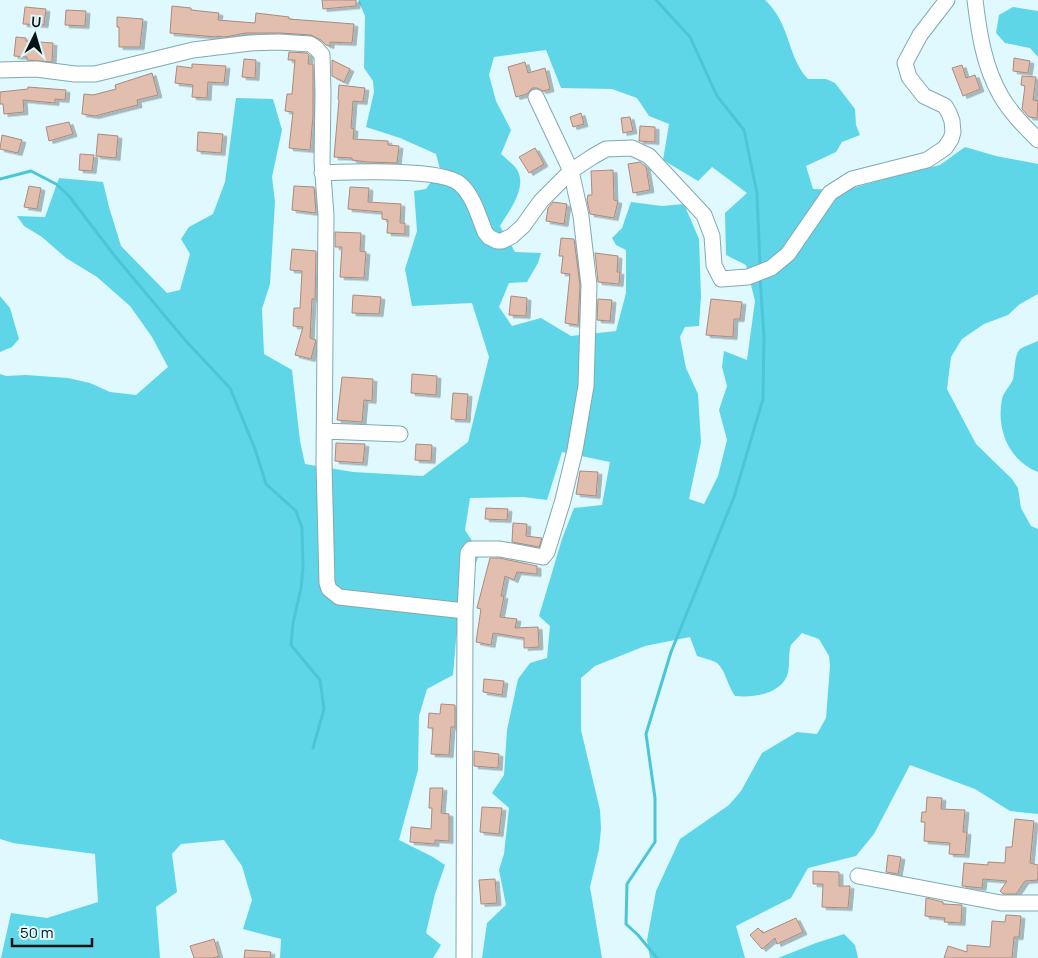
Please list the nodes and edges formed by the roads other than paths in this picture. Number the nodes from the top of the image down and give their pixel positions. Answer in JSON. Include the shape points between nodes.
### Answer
{"nodes":[{"id":1,"x":947,"y":0,"type":"edge"},
{"id":2,"x":975,"y":0,"type":"edge"},
{"id":3,"x":0,"y":70,"type":"edge"},
{"id":4,"x":536,"y":97,"type":"dead end"},
{"id":5,"x":1038,"y":140,"type":"edge"},
{"id":6,"x":571,"y":171,"type":"junction"},
{"id":7,"x":322,"y":173,"type":"junction"},
{"id":8,"x":325,"y":431,"type":"junction"},
{"id":9,"x":400,"y":434,"type":"dead end"},
{"id":10,"x":465,"y":611,"type":"junction"},
{"id":11,"x":858,"y":876,"type":"dead end"},
{"id":12,"x":1038,"y":903,"type":"edge"},
{"id":13,"x":464,"y":958,"type":"edge"}],
"edges":[{"from":1,"to":6,"type":"street","via":[[920,35],[905,63],[909,77],[924,96],[945,106],[952,121],[951,139],[945,148],[927,160],[852,179],[830,193],[788,254],[771,268],[748,277],[722,278],[714,265],[712,236],[704,215],[650,156],[632,148],[606,149]]},
{"from":2,"to":5,"type":"street","via":[[991,75],[1001,97]]},
{"from":3,"to":7,"type":"street","via":[[36,68],[94,74],[193,50],[259,42],[310,44],[322,55]]},
{"from":4,"to":6,"type":"street"},
{"from":6,"to":7,"type":"street","via":[[541,200],[523,226],[502,241],[489,237],[485,232],[469,194],[454,179],[384,172]]},
{"from":6,"to":10,"type":"street","via":[[581,216],[589,285],[586,386],[563,500],[543,557],[500,549],[471,550],[468,553]]},
{"from":7,"to":8,"type":"street","via":[[326,224]]},
{"from":8,"to":9,"type":"street"},
{"from":8,"to":10,"type":"street","via":[[329,589],[339,597]]},
{"from":10,"to":13,"type":"street"},
{"from":11,"to":12,"type":"street","via":[[1001,903]]}]}
